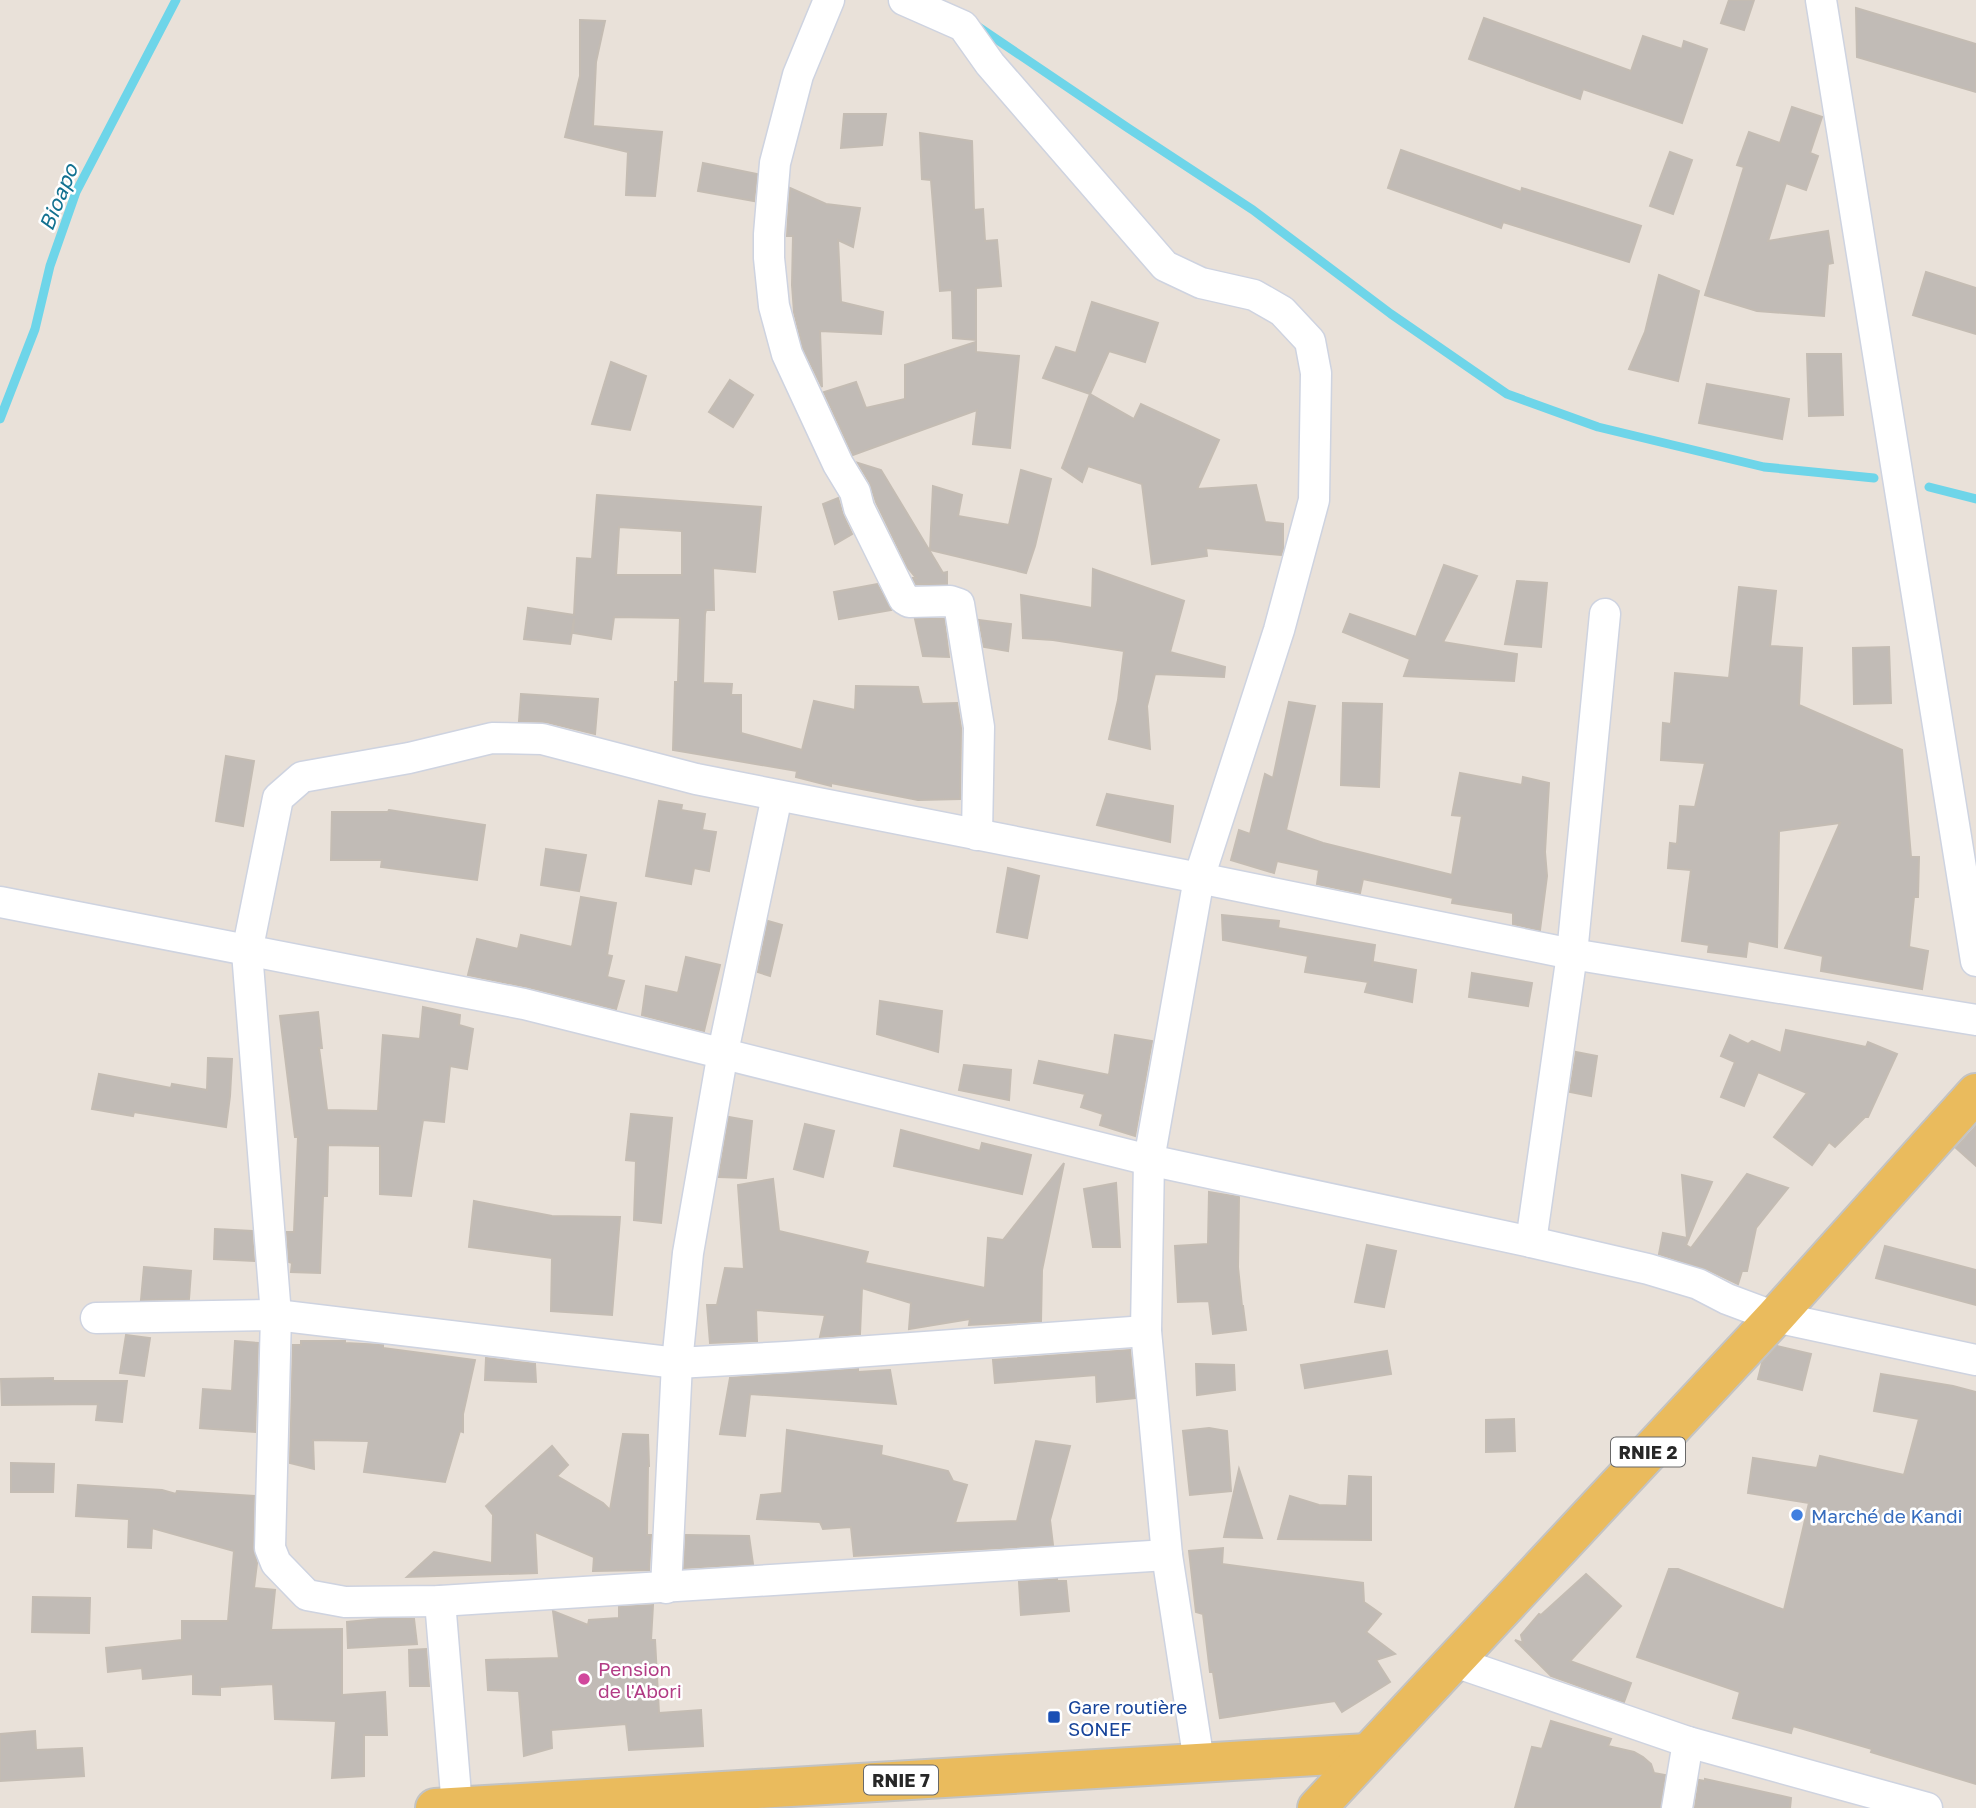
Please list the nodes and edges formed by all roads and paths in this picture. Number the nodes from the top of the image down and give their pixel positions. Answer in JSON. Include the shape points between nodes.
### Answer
{"nodes":[{"id":1,"x":829,"y":0,"type":"edge"},
{"id":2,"x":904,"y":0,"type":"edge"},
{"id":3,"x":1821,"y":0,"type":"edge"},
{"id":4,"x":1605,"y":614,"type":"dead end"},
{"id":5,"x":777,"y":796,"type":"junction"},
{"id":6,"x":977,"y":835,"type":"junction"},
{"id":7,"x":1199,"y":878,"type":"junction"},
{"id":8,"x":0,"y":902,"type":"edge"},
{"id":9,"x":247,"y":952,"type":"junction"},
{"id":10,"x":1572,"y":954,"type":"junction"},
{"id":11,"x":1976,"y":961,"type":"edge"},
{"id":12,"x":1976,"y":1020,"type":"edge"},
{"id":13,"x":723,"y":1052,"type":"junction"},
{"id":14,"x":1976,"y":1093,"type":"edge"},
{"id":15,"x":1149,"y":1160,"type":"junction"},
{"id":16,"x":1531,"y":1241,"type":"junction"},
{"id":17,"x":276,"y":1315,"type":"junction"},
{"id":18,"x":1775,"y":1317,"type":"junction"},
{"id":19,"x":96,"y":1318,"type":"dead end"},
{"id":20,"x":1146,"y":1331,"type":"junction"},
{"id":21,"x":1976,"y":1360,"type":"edge"},
{"id":22,"x":677,"y":1363,"type":"junction"},
{"id":23,"x":1167,"y":1555,"type":"junction"},
{"id":24,"x":666,"y":1588,"type":"junction"},
{"id":25,"x":440,"y":1601,"type":"junction"},
{"id":26,"x":1452,"y":1661,"type":"junction"},
{"id":27,"x":1688,"y":1742,"type":"junction"},
{"id":28,"x":1367,"y":1754,"type":"junction"},
{"id":29,"x":1199,"y":1762,"type":"junction"},
{"id":30,"x":446,"y":1807,"type":"edge"},
{"id":31,"x":1317,"y":1808,"type":"edge"},
{"id":32,"x":1676,"y":1808,"type":"edge"},
{"id":33,"x":1927,"y":1808,"type":"edge"}],
"edges":[{"from":1,"to":6,"type":"street","via":[[798,75],[775,163],[769,234],[774,306],[787,354],[904,599],[958,604],[979,727]]},
{"from":2,"to":7,"type":"street","via":[[963,26],[990,64],[1165,266],[1201,283],[1254,295],[1282,311],[1310,341],[1316,373],[1314,500],[1279,630]]},
{"from":3,"to":11,"type":"street"},
{"from":4,"to":10,"type":"street"},
{"from":5,"to":6,"type":"street"},
{"from":5,"to":9,"type":"street","via":[[542,739],[492,738],[302,777],[278,798]]},
{"from":5,"to":13,"type":"street"},
{"from":6,"to":7,"type":"street"},
{"from":7,"to":10,"type":"street"},
{"from":7,"to":15,"type":"street"},
{"from":8,"to":9,"type":"street"},
{"from":9,"to":13,"type":"street","via":[[524,1004]]},
{"from":9,"to":17,"type":"street"},
{"from":10,"to":12,"type":"street"},
{"from":10,"to":16,"type":"street"},
{"from":13,"to":15,"type":"street"},
{"from":13,"to":22,"type":"street","via":[[688,1253]]},
{"from":14,"to":18,"type":"main road","number":"RNIE 2"},
{"from":15,"to":16,"type":"street"},
{"from":15,"to":20,"type":"street"},
{"from":16,"to":18,"type":"street","via":[[1698,1284]]},
{"from":17,"to":19,"type":"street"},
{"from":17,"to":22,"type":"street"},
{"from":17,"to":25,"type":"street","via":[[270,1548],[276,1563],[307,1595],[345,1602]]},
{"from":18,"to":21,"type":"street"},
{"from":18,"to":26,"type":"main road","number":"RNIE 2"},
{"from":20,"to":22,"type":"street"},
{"from":20,"to":23,"type":"street"},
{"from":22,"to":24,"type":"street"},
{"from":23,"to":24,"type":"street"},
{"from":23,"to":29,"type":"street"},
{"from":24,"to":25,"type":"street"},
{"from":25,"to":30,"type":"street"},
{"from":26,"to":27,"type":"street"},
{"from":26,"to":28,"type":"main road","number":"RNIE 2"},
{"from":27,"to":32,"type":"street"},
{"from":27,"to":33,"type":"street"},
{"from":28,"to":29,"type":"main road","name":"RNIE 7","number":"RNIE 7"},
{"from":28,"to":31,"type":"main road","number":"RNIE 2"},
{"from":29,"to":30,"type":"main road","name":"RNIE 7","number":"RNIE 7"}]}
